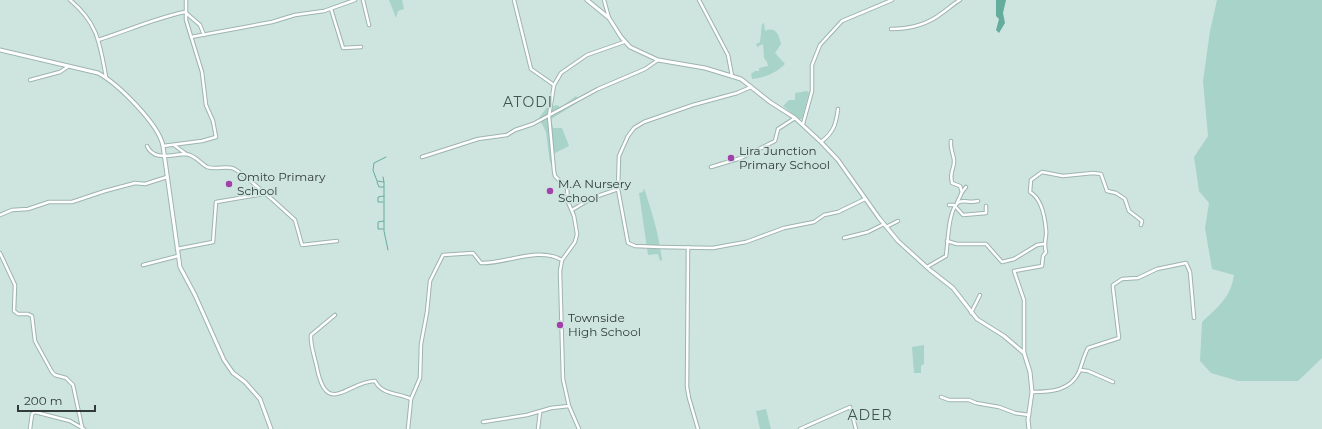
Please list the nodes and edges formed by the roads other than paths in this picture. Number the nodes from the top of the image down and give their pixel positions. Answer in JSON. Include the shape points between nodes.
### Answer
{"nodes":[{"id":1,"x":70,"y":0,"type":"edge"},
{"id":2,"x":186,"y":0,"type":"edge"},
{"id":3,"x":355,"y":0,"type":"edge"},
{"id":4,"x":363,"y":0,"type":"edge"},
{"id":5,"x":514,"y":0,"type":"edge"},
{"id":6,"x":586,"y":0,"type":"edge"},
{"id":7,"x":604,"y":0,"type":"edge"},
{"id":8,"x":699,"y":0,"type":"edge"},
{"id":9,"x":892,"y":0,"type":"edge"},
{"id":10,"x":958,"y":1,"type":"edge"},
{"id":11,"x":331,"y":9,"type":"junction"},
{"id":12,"x":185,"y":12,"type":"junction"},
{"id":13,"x":609,"y":18,"type":"junction"},
{"id":14,"x":369,"y":24,"type":"dead end"},
{"id":15,"x":891,"y":29,"type":"dead end"},
{"id":16,"x":204,"y":35,"type":"junction"},
{"id":17,"x":191,"y":37,"type":"junction"},
{"id":18,"x":98,"y":40,"type":"junction"},
{"id":19,"x":624,"y":42,"type":"junction"},
{"id":20,"x":360,"y":47,"type":"dead end"},
{"id":21,"x":0,"y":50,"type":"edge"},
{"id":22,"x":658,"y":60,"type":"junction"},
{"id":23,"x":70,"y":66,"type":"junction"},
{"id":24,"x":732,"y":76,"type":"junction"},
{"id":25,"x":106,"y":77,"type":"junction"},
{"id":26,"x":30,"y":80,"type":"dead end"},
{"id":27,"x":554,"y":85,"type":"junction"},
{"id":28,"x":751,"y":86,"type":"junction"},
{"id":29,"x":838,"y":109,"type":"dead end"},
{"id":30,"x":549,"y":116,"type":"junction"},
{"id":31,"x":795,"y":118,"type":"junction"},
{"id":32,"x":803,"y":124,"type":"junction"},
{"id":33,"x":951,"y":141,"type":"dead end"},
{"id":34,"x":821,"y":142,"type":"junction"},
{"id":35,"x":174,"y":145,"type":"junction"},
{"id":36,"x":147,"y":146,"type":"dead end"},
{"id":37,"x":164,"y":146,"type":"junction"},
{"id":38,"x":186,"y":154,"type":"junction"},
{"id":39,"x":165,"y":156,"type":"junction"},
{"id":40,"x":422,"y":157,"type":"dead end"},
{"id":41,"x":710,"y":167,"type":"dead end"},
{"id":42,"x":167,"y":177,"type":"junction"},
{"id":43,"x":966,"y":187,"type":"dead end"},
{"id":44,"x":618,"y":189,"type":"junction"},
{"id":45,"x":962,"y":192,"type":"junction"},
{"id":46,"x":265,"y":194,"type":"junction"},
{"id":47,"x":865,"y":199,"type":"junction"},
{"id":48,"x":978,"y":200,"type":"dead end"},
{"id":49,"x":957,"y":203,"type":"junction"},
{"id":50,"x":949,"y":205,"type":"dead end"},
{"id":51,"x":954,"y":206,"type":"junction"},
{"id":52,"x":986,"y":206,"type":"dead end"},
{"id":53,"x":572,"y":210,"type":"junction"},
{"id":54,"x":0,"y":215,"type":"edge"},
{"id":55,"x":898,"y":222,"type":"dead end"},
{"id":56,"x":885,"y":225,"type":"junction"},
{"id":57,"x":1142,"y":226,"type":"dead end"},
{"id":58,"x":844,"y":238,"type":"dead end"},
{"id":59,"x":947,"y":240,"type":"junction"},
{"id":60,"x":336,"y":242,"type":"dead end"},
{"id":61,"x":1043,"y":244,"type":"junction"},
{"id":62,"x":688,"y":247,"type":"junction"},
{"id":63,"x":177,"y":249,"type":"junction"},
{"id":64,"x":0,"y":253,"type":"edge"},
{"id":65,"x":178,"y":256,"type":"junction"},
{"id":66,"x":562,"y":260,"type":"junction"},
{"id":67,"x":143,"y":265,"type":"dead end"},
{"id":68,"x":927,"y":267,"type":"junction"},
{"id":69,"x":980,"y":295,"type":"dead end"},
{"id":70,"x":971,"y":313,"type":"junction"},
{"id":71,"x":335,"y":315,"type":"dead end"},
{"id":72,"x":1194,"y":318,"type":"dead end"},
{"id":73,"x":1024,"y":353,"type":"junction"},
{"id":74,"x":1080,"y":370,"type":"junction"},
{"id":75,"x":1114,"y":382,"type":"dead end"},
{"id":76,"x":1032,"y":392,"type":"junction"},
{"id":77,"x":941,"y":397,"type":"dead end"},
{"id":78,"x":411,"y":399,"type":"junction"},
{"id":79,"x":569,"y":406,"type":"junction"},
{"id":80,"x":540,"y":412,"type":"junction"},
{"id":81,"x":1029,"y":415,"type":"junction"},
{"id":82,"x":483,"y":422,"type":"dead end"},
{"id":83,"x":83,"y":428,"type":"edge"},
{"id":84,"x":30,"y":429,"type":"edge"},
{"id":85,"x":271,"y":429,"type":"edge"},
{"id":86,"x":408,"y":429,"type":"edge"},
{"id":87,"x":538,"y":429,"type":"edge"},
{"id":88,"x":579,"y":429,"type":"edge"},
{"id":89,"x":698,"y":429,"type":"edge"},
{"id":90,"x":800,"y":429,"type":"edge"},
{"id":91,"x":856,"y":429,"type":"edge"},
{"id":92,"x":1029,"y":429,"type":"edge"}],
"edges":[{"from":1,"to":18,"type":"street","via":[[86,14]]},
{"from":2,"to":12,"type":"street"},
{"from":3,"to":11,"type":"street"},
{"from":4,"to":14,"type":"street"},
{"from":5,"to":27,"type":"street","via":[[531,69]]},
{"from":6,"to":13,"type":"street"},
{"from":7,"to":13,"type":"street"},
{"from":8,"to":24,"type":"street","via":[[728,55]]},
{"from":9,"to":32,"type":"street","via":[[842,21],[820,45],[812,65],[812,91]]},
{"from":10,"to":15,"type":"street","via":[[933,20],[904,29]]},
{"from":11,"to":16,"type":"street","via":[[295,14],[272,22]]},
{"from":11,"to":20,"type":"street","via":[[343,48]]},
{"from":12,"to":16,"type":"street","via":[[200,25]]},
{"from":12,"to":17,"type":"street"},
{"from":12,"to":18,"type":"street","via":[[130,27]]},
{"from":13,"to":19,"type":"street"},
{"from":16,"to":17,"type":"street"},
{"from":17,"to":35,"type":"street","via":[[202,72],[206,105],[216,137]]},
{"from":18,"to":25,"type":"street"},
{"from":19,"to":22,"type":"street"},
{"from":19,"to":27,"type":"street","via":[[597,50],[582,58],[561,72]]},
{"from":21,"to":23,"type":"street"},
{"from":22,"to":24,"type":"street","via":[[705,68]]},
{"from":22,"to":30,"type":"street","via":[[645,70],[598,89]]},
{"from":23,"to":25,"type":"street","via":[[90,70]]},
{"from":23,"to":26,"type":"street","via":[[60,72]]},
{"from":24,"to":28,"type":"street"},
{"from":25,"to":37,"type":"street","via":[[155,126]]},
{"from":27,"to":30,"type":"street"},
{"from":28,"to":31,"type":"street"},
{"from":28,"to":44,"type":"street","via":[[737,93],[672,112],[634,128],[619,156]]},
{"from":29,"to":34,"type":"street","via":[[836,125]]},
{"from":30,"to":40,"type":"street","via":[[507,135],[478,139]]},
{"from":30,"to":53,"type":"street","via":[[555,176],[567,188],[568,204]]},
{"from":31,"to":32,"type":"street"},
{"from":31,"to":41,"type":"street","via":[[778,129],[775,141],[741,158]]},
{"from":32,"to":34,"type":"street"},
{"from":33,"to":45,"type":"street","via":[[954,160],[950,171],[951,179],[952,183],[960,186]]},
{"from":34,"to":47,"type":"street","via":[[838,160]]},
{"from":35,"to":37,"type":"street"},
{"from":35,"to":38,"type":"street"},
{"from":36,"to":39,"type":"street","via":[[154,154]]},
{"from":37,"to":39,"type":"street"},
{"from":38,"to":39,"type":"street"},
{"from":38,"to":46,"type":"street","via":[[209,167],[234,169]]},
{"from":39,"to":42,"type":"street"},
{"from":42,"to":54,"type":"street","via":[[105,191],[72,202],[49,202]]},
{"from":42,"to":63,"type":"street"},
{"from":43,"to":45,"type":"street"},
{"from":44,"to":53,"type":"street","via":[[592,198]]},
{"from":44,"to":62,"type":"street","via":[[629,244],[641,247]]},
{"from":45,"to":49,"type":"street"},
{"from":46,"to":60,"type":"street","via":[[278,207],[293,216],[302,245]]},
{"from":46,"to":63,"type":"street","via":[[216,202],[213,242]]},
{"from":47,"to":56,"type":"street"},
{"from":47,"to":62,"type":"street","via":[[838,212],[824,215],[814,222],[784,228],[746,242],[717,247]]},
{"from":48,"to":49,"type":"street"},
{"from":49,"to":51,"type":"street"},
{"from":50,"to":51,"type":"street"},
{"from":51,"to":52,"type":"street","via":[[962,215],[986,213]]},
{"from":51,"to":59,"type":"street"},
{"from":53,"to":66,"type":"street","via":[[577,238]]},
{"from":55,"to":56,"type":"street"},
{"from":56,"to":58,"type":"street"},
{"from":56,"to":68,"type":"street","via":[[902,245]]},
{"from":57,"to":61,"type":"street","via":[[1142,221],[1129,211],[1125,199],[1107,191],[1101,174],[1063,176],[1042,172],[1031,180],[1029,190],[1044,212],[1046,229]]},
{"from":59,"to":61,"type":"street","via":[[957,244],[986,244],[1002,262],[1014,259]]},
{"from":59,"to":68,"type":"street","via":[[946,256]]},
{"from":61,"to":73,"type":"street","via":[[1046,252],[1042,256],[1042,266],[1014,271],[1024,300]]},
{"from":62,"to":89,"type":"street","via":[[687,387]]},
{"from":63,"to":65,"type":"street"},
{"from":64,"to":83,"type":"street","via":[[16,285],[14,311],[32,316],[34,336],[52,372],[66,378],[73,385]]},
{"from":65,"to":67,"type":"street"},
{"from":65,"to":85,"type":"street","via":[[180,267],[218,350],[233,373],[260,399]]},
{"from":66,"to":78,"type":"street","via":[[553,256],[542,256],[481,263],[473,253],[443,255],[430,281],[421,344],[420,378]]},
{"from":66,"to":79,"type":"street","via":[[560,282],[564,383]]},
{"from":68,"to":70,"type":"street","via":[[954,288]]},
{"from":69,"to":70,"type":"street"},
{"from":70,"to":73,"type":"street"},
{"from":71,"to":78,"type":"street","via":[[310,335],[320,381],[325,391],[331,394],[339,393],[375,382],[386,392]]},
{"from":72,"to":74,"type":"street","via":[[1190,272],[1186,263],[1157,269],[1138,278],[1118,280],[1113,288],[1118,338],[1088,348]]},
{"from":73,"to":76,"type":"street","via":[[1030,372]]},
{"from":74,"to":75,"type":"street","via":[[1092,372]]},
{"from":74,"to":76,"type":"street","via":[[1072,382],[1063,389]]},
{"from":76,"to":81,"type":"street"},
{"from":77,"to":81,"type":"street","via":[[949,400],[969,400]]},
{"from":78,"to":86,"type":"street"},
{"from":79,"to":80,"type":"street"},
{"from":79,"to":88,"type":"street"},
{"from":80,"to":82,"type":"street"},
{"from":80,"to":87,"type":"street"},
{"from":81,"to":92,"type":"street"},
{"from":83,"to":84,"type":"street","via":[[70,421],[35,412],[32,414]]},
{"from":90,"to":91,"type":"street","via":[[850,407]]}]}
